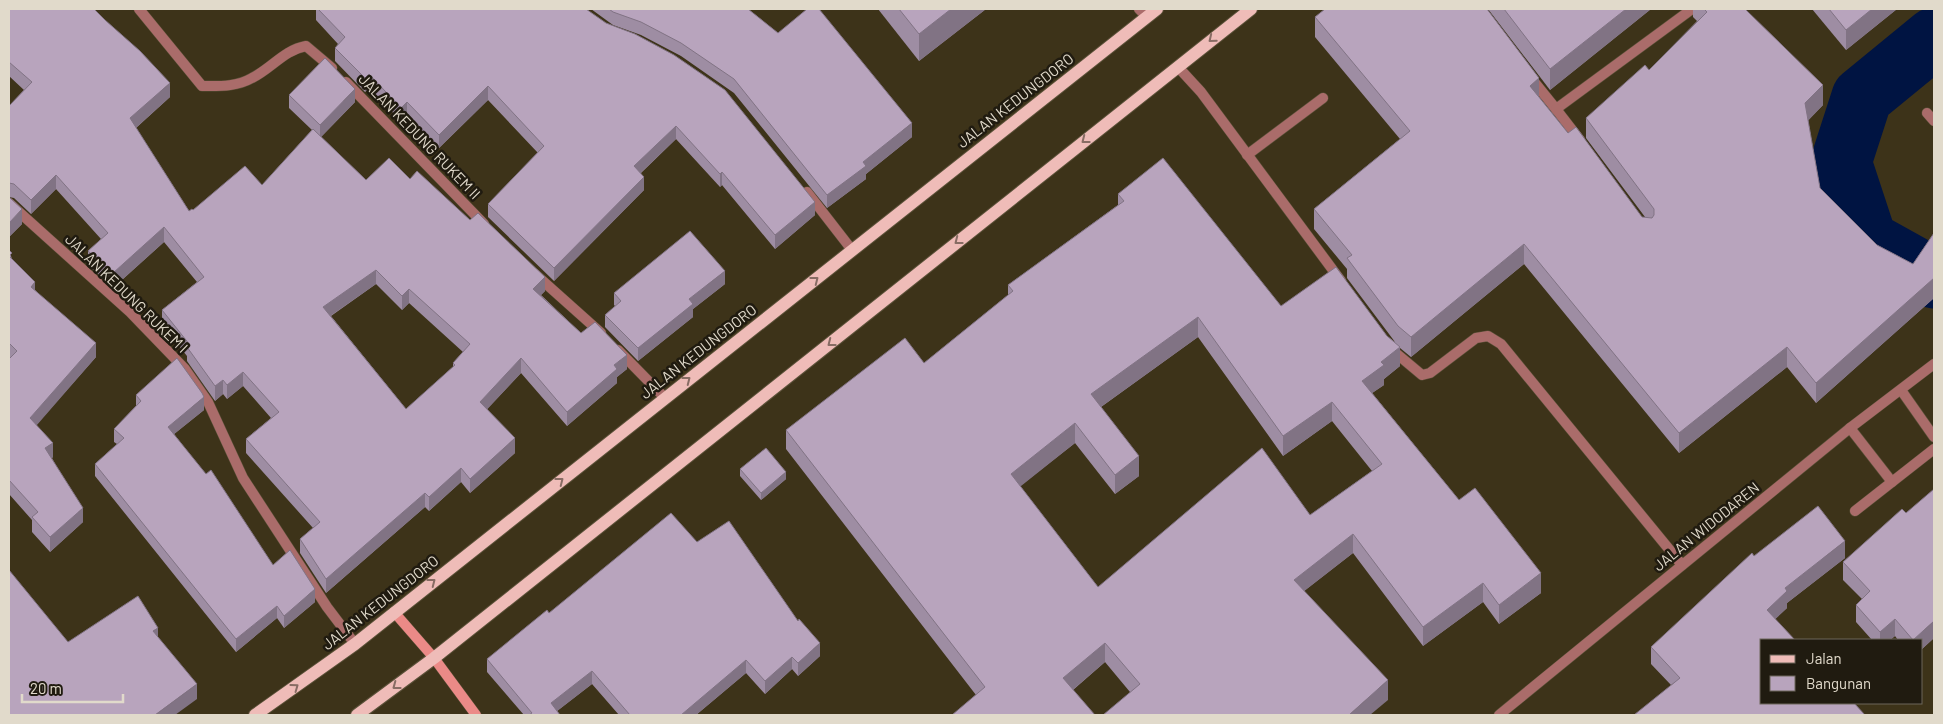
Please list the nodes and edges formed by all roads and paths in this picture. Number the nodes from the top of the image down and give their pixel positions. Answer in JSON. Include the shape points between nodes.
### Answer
{"nodes":[{"id":1,"x":139,"y":9,"type":"edge"},
{"id":2,"x":1692,"y":9,"type":"edge"},
{"id":3,"x":1246,"y":10,"type":"edge"},
{"id":4,"x":1148,"y":11,"type":"edge"},
{"id":5,"x":1178,"y":67,"type":"junction"},
{"id":6,"x":1525,"y":70,"type":"edge"},
{"id":7,"x":1323,"y":98,"type":"dead end"},
{"id":8,"x":1556,"y":109,"type":"junction"},
{"id":9,"x":1927,"y":113,"type":"dead end"},
{"id":10,"x":1934,"y":121,"type":"edge"},
{"id":11,"x":1585,"y":148,"type":"edge"},
{"id":12,"x":1248,"y":155,"type":"junction"},
{"id":13,"x":798,"y":181,"type":"edge"},
{"id":14,"x":9,"y":203,"type":"edge"},
{"id":15,"x":494,"y":234,"type":"edge"},
{"id":16,"x":852,"y":250,"type":"junction"},
{"id":17,"x":530,"y":268,"type":"edge"},
{"id":18,"x":1346,"y":288,"type":"edge"},
{"id":19,"x":1387,"y":343,"type":"edge"},
{"id":20,"x":1934,"y":364,"type":"edge"},
{"id":21,"x":1901,"y":390,"type":"junction"},
{"id":22,"x":665,"y":398,"type":"junction"},
{"id":23,"x":1850,"y":428,"type":"junction"},
{"id":24,"x":1934,"y":437,"type":"edge"},
{"id":25,"x":1934,"y":449,"type":"edge"},
{"id":26,"x":1892,"y":482,"type":"junction"},
{"id":27,"x":1855,"y":511,"type":"dead end"},
{"id":28,"x":1682,"y":564,"type":"junction"},
{"id":29,"x":394,"y":612,"type":"junction"},
{"id":30,"x":355,"y":644,"type":"junction"},
{"id":31,"x":434,"y":658,"type":"junction"},
{"id":32,"x":255,"y":715,"type":"edge"},
{"id":33,"x":357,"y":715,"type":"edge"},
{"id":34,"x":476,"y":715,"type":"edge"},
{"id":35,"x":1499,"y":715,"type":"edge"}],
"edges":[{"from":1,"to":15,"type":"street","name":"JALAN KEDUNG RUKEM II","via":[[202,86],[231,86],[253,78],[294,48],[306,46],[332,67]]},
{"from":2,"to":8,"type":"street"},
{"from":3,"to":5,"type":"main road","one_way":true},
{"from":4,"to":16,"type":"main road","name":"JALAN KEDUNGDORO"},
{"from":5,"to":12,"type":"street"},
{"from":5,"to":31,"type":"main road","one_way":true},
{"from":6,"to":8,"type":"street"},
{"from":7,"to":12,"type":"street"},
{"from":8,"to":11,"type":"street"},
{"from":9,"to":10,"type":"street"},
{"from":12,"to":18,"type":"street"},
{"from":13,"to":16,"type":"street"},
{"from":14,"to":30,"type":"street","name":"JALAN KEDUNG RUKEM I","via":[[130,312],[185,369],[208,402],[244,478]]},
{"from":22,"to":16,"type":"main road","name":"JALAN KEDUNGDORO","one_way":true},
{"from":17,"to":22,"type":"street","via":[[596,328]]},
{"from":19,"to":28,"type":"street","via":[[1422,375],[1430,373],[1476,338],[1488,336],[1501,344]]},
{"from":20,"to":21,"type":"street","name":"JALAN WIDODAREN"},
{"from":21,"to":23,"type":"street","name":"JALAN WIDODAREN"},
{"from":21,"to":24,"type":"street"},
{"from":29,"to":22,"type":"main road","name":"JALAN KEDUNGDORO","one_way":true},
{"from":23,"to":26,"type":"street"},
{"from":23,"to":28,"type":"street","name":"JALAN WIDODAREN"},
{"from":25,"to":26,"type":"street"},
{"from":26,"to":27,"type":"street"},
{"from":28,"to":35,"type":"street","name":"JALAN WIDODAREN"},
{"from":29,"to":30,"type":"main road","name":"JALAN KEDUNGDORO"},
{"from":29,"to":31,"type":"street"},
{"from":32,"to":30,"type":"main road","name":"JALAN KEDUNGDORO","one_way":true},
{"from":31,"to":33,"type":"main road","one_way":true},
{"from":31,"to":34,"type":"street"}]}
